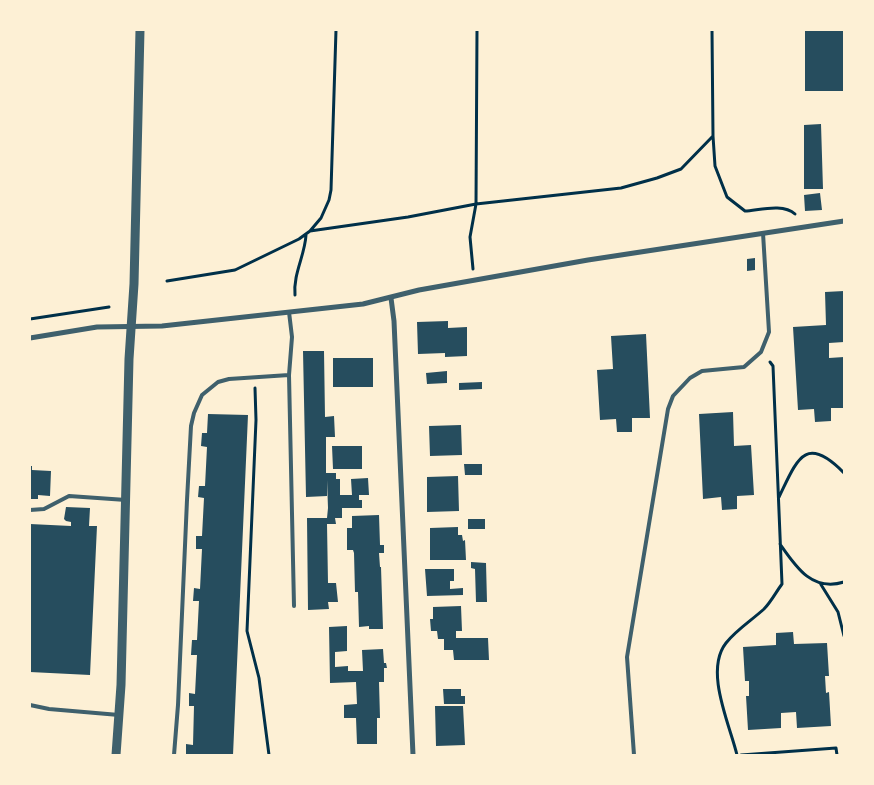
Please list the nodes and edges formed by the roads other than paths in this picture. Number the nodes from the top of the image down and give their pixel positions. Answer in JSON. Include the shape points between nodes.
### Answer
{"nodes":[{"id":1,"x":140,"y":30,"type":"edge"},
{"id":2,"x":844,"y":221,"type":"edge"},
{"id":3,"x":764,"y":234,"type":"junction"},
{"id":4,"x":391,"y":298,"type":"junction"},
{"id":5,"x":289,"y":312,"type":"junction"},
{"id":6,"x":132,"y":326,"type":"junction"},
{"id":7,"x":30,"y":338,"type":"edge"},
{"id":8,"x":289,"y":375,"type":"junction"},
{"id":9,"x":126,"y":500,"type":"junction"},
{"id":10,"x":30,"y":510,"type":"edge"},
{"id":11,"x":294,"y":606,"type":"dead end"},
{"id":12,"x":30,"y":705,"type":"edge"},
{"id":13,"x":119,"y":715,"type":"junction"},
{"id":14,"x":116,"y":755,"type":"edge"},
{"id":15,"x":174,"y":755,"type":"edge"},
{"id":16,"x":413,"y":755,"type":"edge"},
{"id":17,"x":634,"y":755,"type":"edge"}],
"edges":[{"from":1,"to":6,"type":"street"},
{"from":2,"to":3,"type":"street"},
{"from":3,"to":4,"type":"street","via":[[541,268]]},
{"from":3,"to":17,"type":"lane","via":[[770,332],[761,352],[744,367],[696,374],[681,386],[668,408],[627,657]]},
{"from":4,"to":5,"type":"street"},
{"from":4,"to":16,"type":"street"},
{"from":5,"to":6,"type":"street","via":[[162,326]]},
{"from":5,"to":8,"type":"lane","via":[[292,337]]},
{"from":6,"to":7,"type":"street","via":[[97,327]]},
{"from":6,"to":9,"type":"street"},
{"from":8,"to":11,"type":"lane"},
{"from":8,"to":15,"type":"lane","via":[[218,382],[202,395],[194,413]]},
{"from":9,"to":10,"type":"lane","via":[[69,496],[44,509]]},
{"from":9,"to":13,"type":"street"},
{"from":12,"to":13,"type":"lane"},
{"from":13,"to":14,"type":"street"}]}
